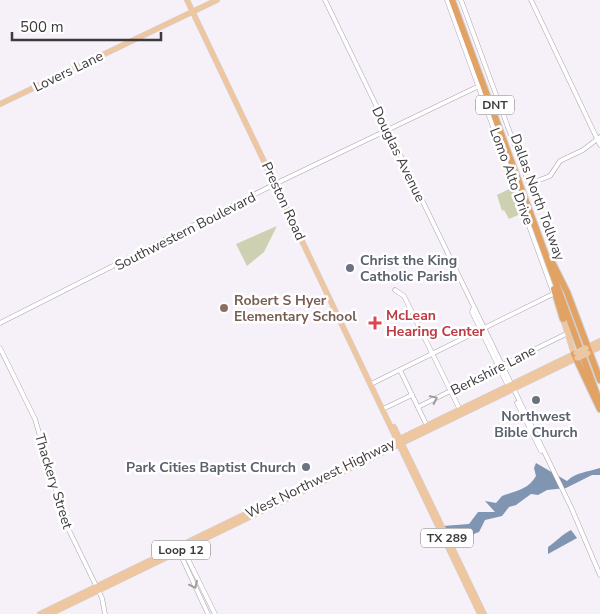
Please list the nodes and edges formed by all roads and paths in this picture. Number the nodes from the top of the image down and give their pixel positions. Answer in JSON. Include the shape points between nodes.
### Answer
{"nodes":[{"id":1,"x":187,"y":0,"type":"edge"},
{"id":2,"x":217,"y":0,"type":"edge"},
{"id":3,"x":325,"y":0,"type":"edge"},
{"id":4,"x":447,"y":0,"type":"edge"},
{"id":5,"x":452,"y":0,"type":"edge"},
{"id":6,"x":456,"y":0,"type":"edge"},
{"id":7,"x":461,"y":0,"type":"edge"},
{"id":8,"x":531,"y":0,"type":"edge"},
{"id":9,"x":193,"y":11,"type":"junction"},
{"id":10,"x":478,"y":86,"type":"junction"},
{"id":11,"x":0,"y":104,"type":"edge"},
{"id":12,"x":388,"y":130,"type":"junction"},
{"id":13,"x":598,"y":138,"type":"edge"},
{"id":14,"x":600,"y":145,"type":"edge"},
{"id":15,"x":276,"y":184,"type":"junction"},
{"id":16,"x":543,"y":255,"type":"junction"},
{"id":17,"x":553,"y":264,"type":"junction"},
{"id":18,"x":396,"y":290,"type":"dead end"},
{"id":19,"x":553,"y":294,"type":"junction"},
{"id":20,"x":563,"y":319,"type":"junction"},
{"id":21,"x":0,"y":323,"type":"edge"},
{"id":22,"x":483,"y":329,"type":"junction"},
{"id":23,"x":568,"y":334,"type":"junction"},
{"id":24,"x":600,"y":341,"type":"edge"},
{"id":25,"x":600,"y":347,"type":"edge"},
{"id":26,"x":0,"y":348,"type":"edge"},
{"id":27,"x":588,"y":350,"type":"junction"},
{"id":28,"x":432,"y":354,"type":"junction"},
{"id":29,"x":574,"y":356,"type":"junction"},
{"id":30,"x":500,"y":366,"type":"junction"},
{"id":31,"x":400,"y":370,"type":"junction"},
{"id":32,"x":600,"y":380,"type":"edge"},
{"id":33,"x":371,"y":384,"type":"junction"},
{"id":34,"x":511,"y":388,"type":"junction"},
{"id":35,"x":451,"y":392,"type":"junction"},
{"id":36,"x":600,"y":392,"type":"edge"},
{"id":37,"x":412,"y":395,"type":"junction"},
{"id":38,"x":600,"y":404,"type":"edge"},
{"id":39,"x":383,"y":406,"type":"junction"},
{"id":40,"x":418,"y":407,"type":"junction"},
{"id":41,"x":600,"y":409,"type":"edge"},
{"id":42,"x":460,"y":410,"type":"junction"},
{"id":43,"x":442,"y":424,"type":"junction"},
{"id":44,"x":427,"y":426,"type":"junction"},
{"id":45,"x":399,"y":442,"type":"junction"},
{"id":46,"x":285,"y":495,"type":"junction"},
{"id":47,"x":264,"y":510,"type":"junction"},
{"id":48,"x":180,"y":548,"type":"junction"},
{"id":49,"x":600,"y":575,"type":"edge"},
{"id":50,"x":98,"y":588,"type":"junction"},
{"id":51,"x":40,"y":614,"type":"edge"},
{"id":52,"x":50,"y":614,"type":"edge"},
{"id":53,"x":105,"y":614,"type":"edge"},
{"id":54,"x":208,"y":614,"type":"edge"},
{"id":55,"x":215,"y":614,"type":"edge"},
{"id":56,"x":480,"y":614,"type":"edge"},
{"id":57,"x":484,"y":614,"type":"edge"}],
"edges":[{"from":1,"to":9,"type":"main road","name":"Preston Road"},
{"from":2,"to":9,"type":"main road","name":"Lovers Lane"},
{"from":3,"to":12,"type":"street","name":"Douglas Avenue"},
{"from":4,"to":10,"type":"street","name":"Lomo Alto Drive"},
{"from":5,"to":16,"type":"highway","name":"Dallas North Tollway","number":"DNT"},
{"from":6,"to":17,"type":"highway","name":"Dallas North Tollway","number":"DNT"},
{"from":7,"to":13,"type":"street","via":[[530,184],[550,176],[560,161]]},
{"from":8,"to":13,"type":"street"},
{"from":9,"to":11,"type":"main road","name":"Lovers Lane"},
{"from":9,"to":15,"type":"main road","name":"Preston Road"},
{"from":10,"to":12,"type":"street","name":"Southwestern Boulevard"},
{"from":10,"to":16,"type":"street","name":"Lomo Alto Drive"},
{"from":12,"to":15,"type":"street","name":"Southwestern Boulevard"},
{"from":12,"to":22,"type":"street","name":"Douglas Avenue"},
{"from":13,"to":14,"type":"street"},
{"from":15,"to":21,"type":"street","name":"Southwestern Boulevard"},
{"from":15,"to":33,"type":"main road","name":"Preston Road"},
{"from":16,"to":19,"type":"street","name":"Lomo Alto Drive"},
{"from":16,"to":20,"type":"highway"},
{"from":16,"to":38,"type":"highway","name":"Dallas North Tollway","number":"DNT"},
{"from":17,"to":27,"type":"highway","via":[[569,296]]},
{"from":17,"to":36,"type":"highway","name":"Dallas North Tollway","number":"DNT"},
{"from":18,"to":28,"type":"street","via":[[404,296]]},
{"from":19,"to":20,"type":"street","name":"Lomo Alto Drive"},
{"from":19,"to":22,"type":"street"},
{"from":20,"to":23,"type":"main road","name":"Lomo Alto Drive"},
{"from":22,"to":28,"type":"street"},
{"from":22,"to":30,"type":"street","name":"Douglas Avenue"},
{"from":23,"to":29,"type":"main road","name":"Lomo Alto Drive"},
{"from":23,"to":30,"type":"street","name":"Berkshire Lane"},
{"from":24,"to":27,"type":"main road","name":"West Northwest Highway","number":"Loop 12"},
{"from":25,"to":27,"type":"main road","name":"West Northwest Highway","number":"Loop 12"},
{"from":26,"to":50,"type":"street","name":"Thackery Street","via":[[35,419],[60,508]]},
{"from":27,"to":29,"type":"main road","name":"West Northwest Highway","number":"Loop 12","bridge":true},
{"from":27,"to":32,"type":"highway"},
{"from":28,"to":31,"type":"street"},
{"from":28,"to":35,"type":"street"},
{"from":29,"to":34,"type":"main road","name":"West Northwest Highway","number":"Loop 12"},
{"from":29,"to":41,"type":"highway"},
{"from":30,"to":34,"type":"street","name":"Douglas Avenue"},
{"from":30,"to":35,"type":"street","name":"Berkshire Lane"},
{"from":31,"to":33,"type":"street"},
{"from":31,"to":37,"type":"street"},
{"from":33,"to":39,"type":"main road","name":"Preston Road"},
{"from":34,"to":42,"type":"main road","name":"West Northwest Highway","number":"Loop 12"},
{"from":34,"to":43,"type":"main road","name":"West Northwest Highway","number":"Loop 12"},
{"from":34,"to":49,"type":"street","name":"Douglas Avenue"},
{"from":40,"to":35,"type":"street","name":"Berkshire Lane","one_way":true},
{"from":35,"to":42,"type":"street"},
{"from":37,"to":39,"type":"street"},
{"from":37,"to":40,"type":"street"},
{"from":39,"to":45,"type":"main road","name":"Preston Road"},
{"from":40,"to":44,"type":"street"},
{"from":42,"to":43,"type":"main road"},
{"from":42,"to":44,"type":"main road","name":"West Northwest Highway","number":"Loop 12"},
{"from":43,"to":45,"type":"main road","name":"West Northwest Highway","number":"Loop 12"},
{"from":44,"to":45,"type":"main road","name":"West Northwest Highway","number":"Loop 12"},
{"from":45,"to":46,"type":"main road","name":"West Northwest Highway","number":"Loop 12"},
{"from":45,"to":47,"type":"main road","name":"West Northwest Highway","number":"Loop 12"},
{"from":45,"to":56,"type":"main road","name":"Preston Road","number":"TX 289"},
{"from":45,"to":57,"type":"main road","name":"Preston Road","number":"TX 289"},
{"from":46,"to":47,"type":"main road"},
{"from":46,"to":48,"type":"main road","name":"West Northwest Highway","number":"Loop 12"},
{"from":47,"to":48,"type":"main road","name":"West Northwest Highway","number":"Loop 12"},
{"from":48,"to":50,"type":"main road","name":"West Northwest Highway","number":"Loop 12"},
{"from":48,"to":54,"type":"street","one_way":true},
{"from":48,"to":55,"type":"street"},
{"from":50,"to":51,"type":"main road","name":"West Northwest Highway","number":"Loop 12"},
{"from":50,"to":52,"type":"main road","name":"West Northwest Highway","number":"Loop 12"},
{"from":50,"to":53,"type":"street","name":"Thackery Street"}]}
